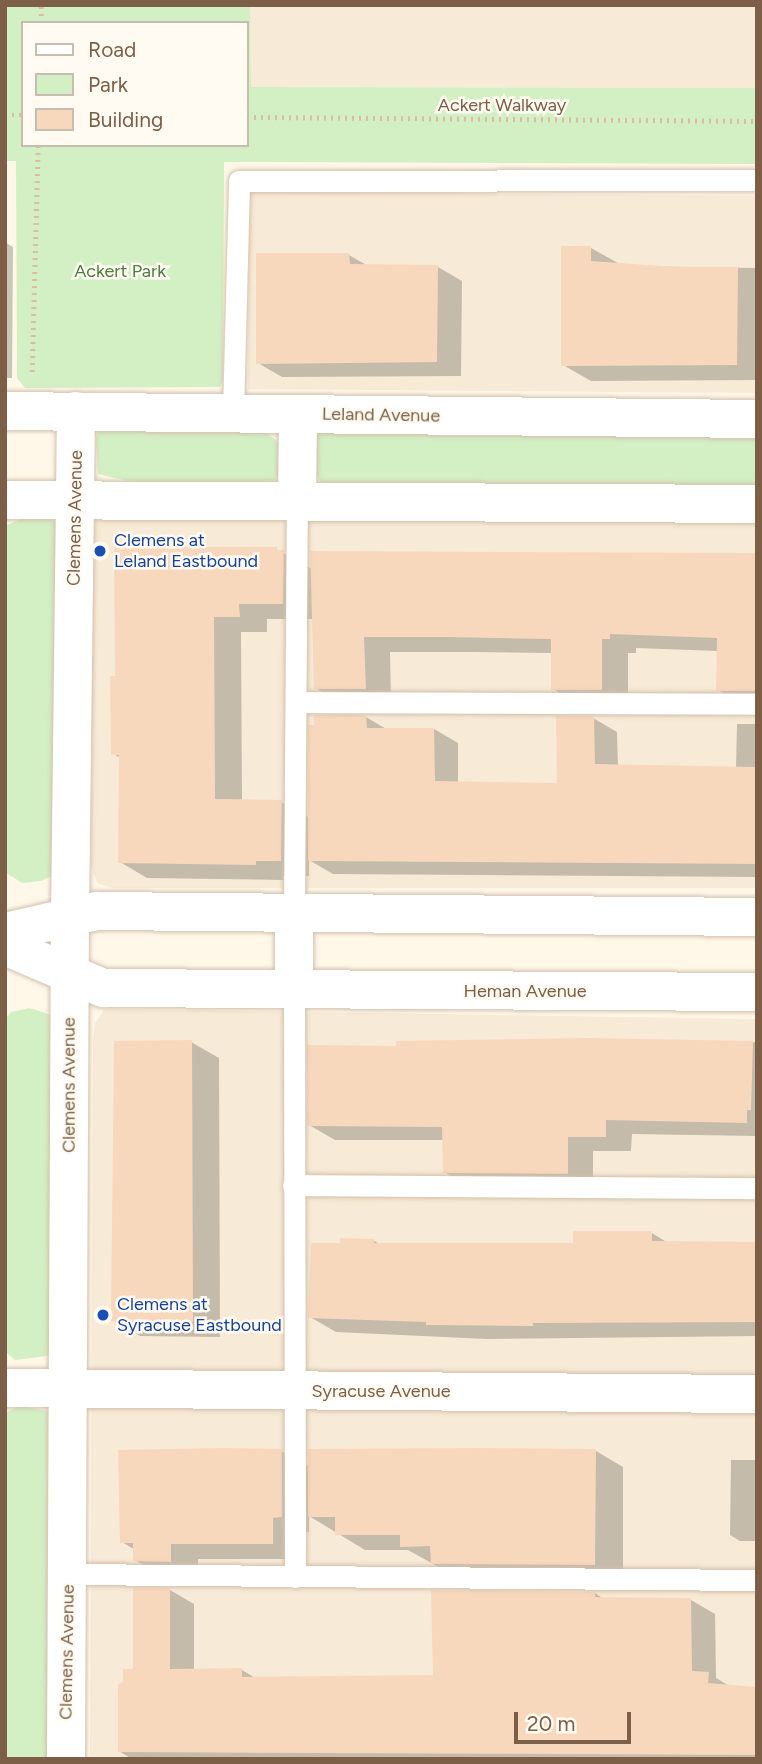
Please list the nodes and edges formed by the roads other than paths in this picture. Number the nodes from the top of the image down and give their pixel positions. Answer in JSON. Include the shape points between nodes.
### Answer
{"nodes":[{"id":1,"x":757,"y":180,"type":"edge"},
{"id":2,"x":18,"y":411,"type":"edge"},
{"id":3,"x":76,"y":411,"type":"junction"},
{"id":4,"x":233,"y":413,"type":"junction"},
{"id":5,"x":298,"y":414,"type":"junction"},
{"id":6,"x":757,"y":419,"type":"edge"},
{"id":7,"x":5,"y":500,"type":"edge"},
{"id":8,"x":75,"y":500,"type":"junction"},
{"id":9,"x":296,"y":501,"type":"junction"},
{"id":10,"x":757,"y":504,"type":"edge"},
{"id":11,"x":296,"y":702,"type":"junction"},
{"id":12,"x":757,"y":704,"type":"edge"},
{"id":13,"x":294,"y":913,"type":"junction"},
{"id":14,"x":70,"y":917,"type":"junction"},
{"id":15,"x":757,"y":917,"type":"edge"},
{"id":16,"x":5,"y":932,"type":"edge"},
{"id":17,"x":5,"y":946,"type":"edge"},
{"id":18,"x":70,"y":973,"type":"junction"},
{"id":19,"x":294,"y":989,"type":"junction"},
{"id":20,"x":757,"y":992,"type":"edge"},
{"id":21,"x":293,"y":1185,"type":"junction"},
{"id":22,"x":757,"y":1188,"type":"edge"},
{"id":23,"x":5,"y":1388,"type":"edge"},
{"id":24,"x":69,"y":1388,"type":"junction"},
{"id":25,"x":293,"y":1390,"type":"junction"},
{"id":26,"x":757,"y":1394,"type":"edge"},
{"id":27,"x":68,"y":1574,"type":"junction"},
{"id":28,"x":295,"y":1577,"type":"junction"},
{"id":29,"x":757,"y":1580,"type":"edge"},
{"id":30,"x":66,"y":1759,"type":"edge"}],
"edges":[{"from":1,"to":4,"type":"lane","via":[[239,181]]},
{"from":2,"to":3,"type":"street","name":"Leland Avenue"},
{"from":3,"to":4,"type":"street","name":"Leland Avenue"},
{"from":3,"to":8,"type":"street","name":"Clemens Avenue"},
{"from":4,"to":5,"type":"street","name":"Leland Avenue"},
{"from":5,"to":6,"type":"street","name":"Leland Avenue"},
{"from":5,"to":9,"type":"street"},
{"from":7,"to":8,"type":"street"},
{"from":8,"to":9,"type":"street"},
{"from":8,"to":14,"type":"street","name":"Clemens Avenue"},
{"from":9,"to":10,"type":"street"},
{"from":9,"to":11,"type":"lane"},
{"from":11,"to":12,"type":"lane"},
{"from":11,"to":13,"type":"lane"},
{"from":13,"to":14,"type":"street","via":[[97,911]]},
{"from":13,"to":15,"type":"street"},
{"from":13,"to":19,"type":"street"},
{"from":14,"to":16,"type":"street"},
{"from":14,"to":18,"type":"street","name":"Clemens Avenue"},
{"from":17,"to":18,"type":"street","name":"Heman Avenue"},
{"from":18,"to":19,"type":"street","name":"Heman Avenue","via":[[103,988]]},
{"from":18,"to":24,"type":"street","name":"Clemens Avenue"},
{"from":19,"to":20,"type":"street","name":"Heman Avenue"},
{"from":19,"to":21,"type":"lane"},
{"from":21,"to":22,"type":"lane"},
{"from":21,"to":25,"type":"lane"},
{"from":23,"to":24,"type":"street","name":"Syracuse Avenue"},
{"from":24,"to":25,"type":"street","name":"Syracuse Avenue"},
{"from":24,"to":27,"type":"street","name":"Clemens Avenue"},
{"from":25,"to":26,"type":"street","name":"Syracuse Avenue"},
{"from":25,"to":28,"type":"lane"},
{"from":27,"to":28,"type":"lane"},
{"from":27,"to":30,"type":"street","name":"Clemens Avenue"},
{"from":28,"to":29,"type":"lane"}]}
